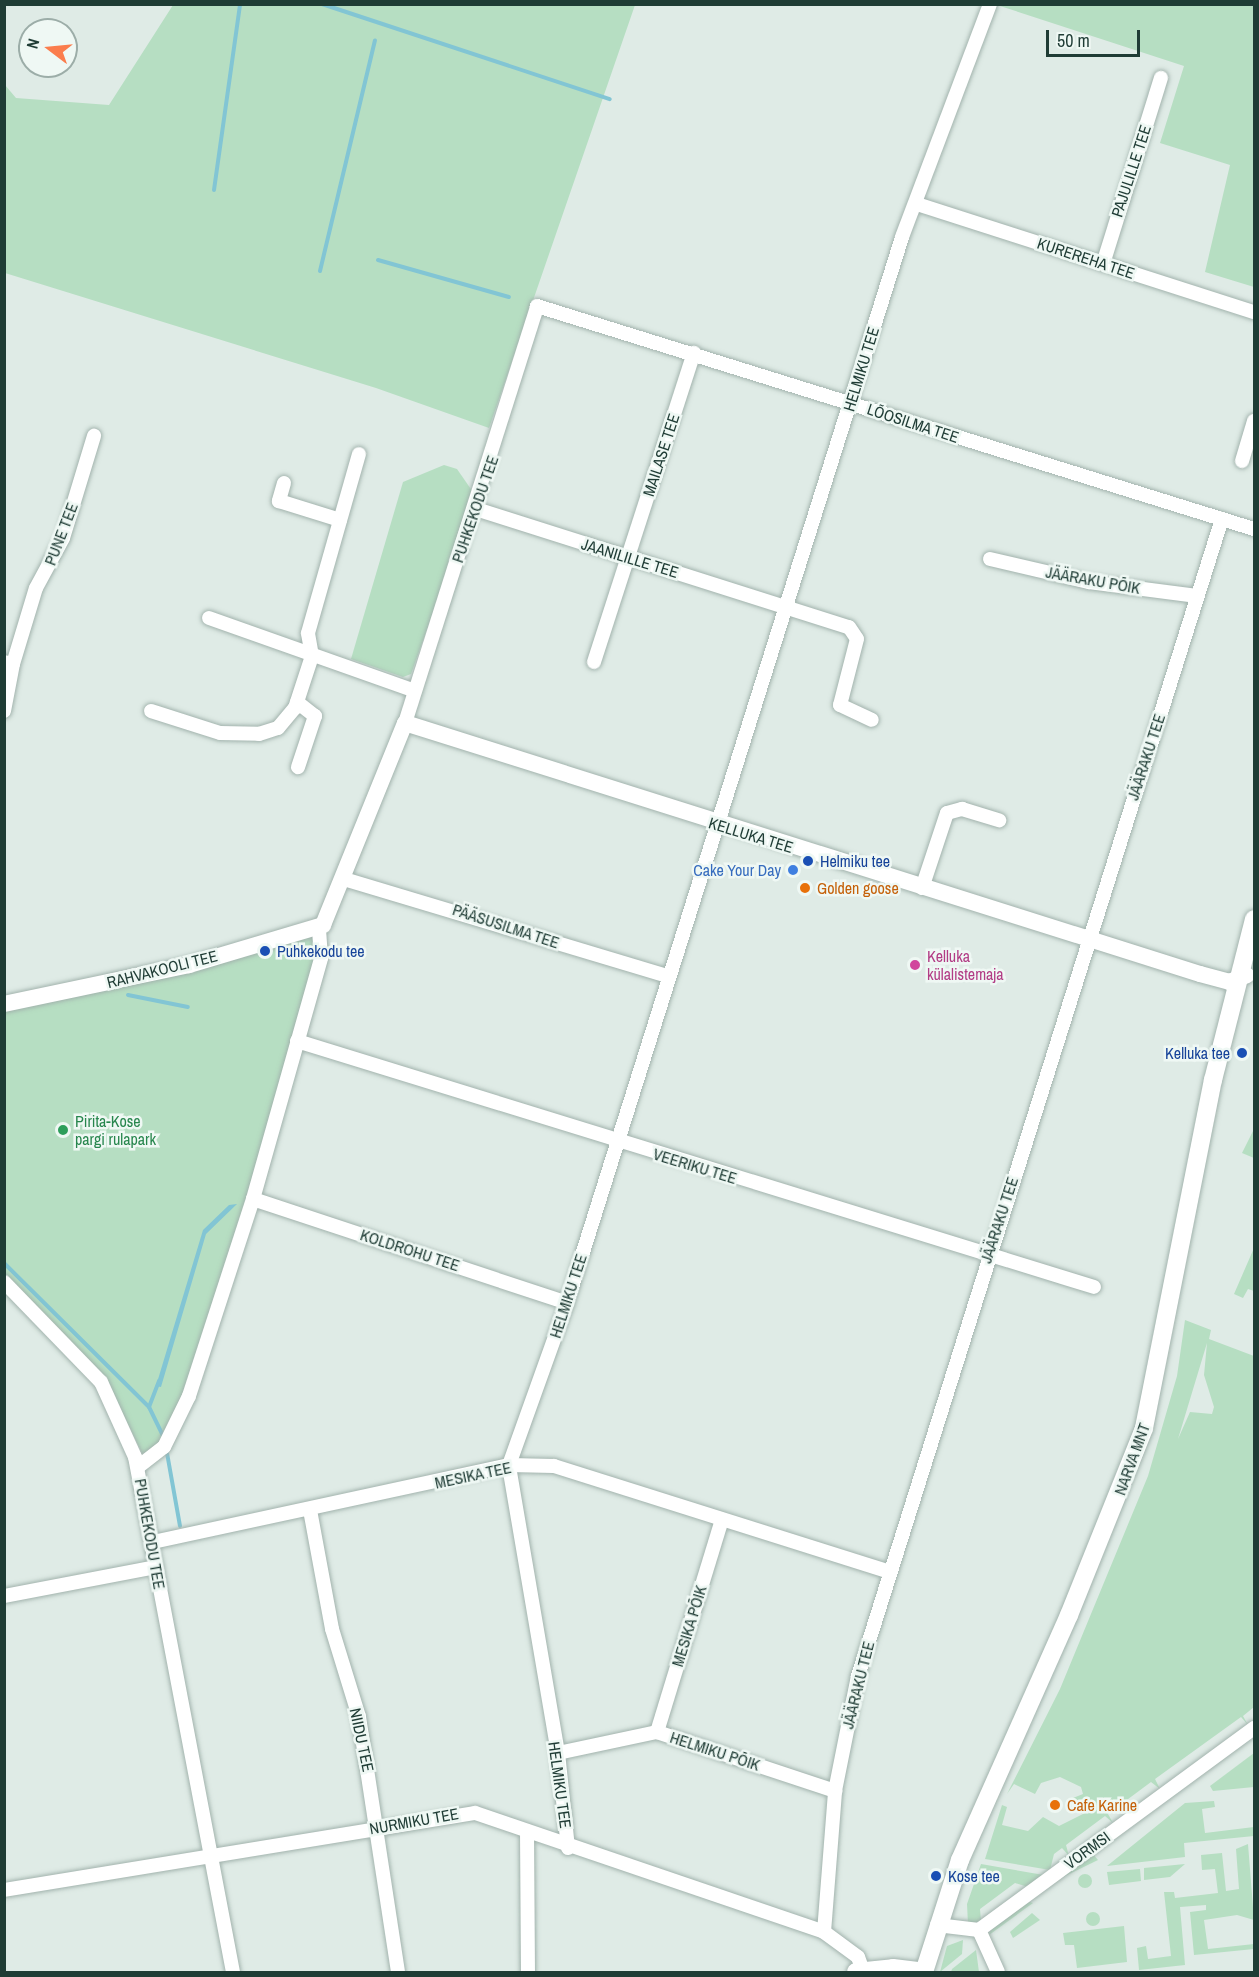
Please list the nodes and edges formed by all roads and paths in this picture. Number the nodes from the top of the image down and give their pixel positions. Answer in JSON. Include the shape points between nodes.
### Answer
{"nodes":[{"id":1,"x":990,"y":4,"type":"edge"},
{"id":2,"x":1161,"y":78,"type":"dead end"},
{"id":3,"x":917,"y":204,"type":"junction"},
{"id":4,"x":1103,"y":264,"type":"junction"},
{"id":5,"x":537,"y":306,"type":"joint"},
{"id":6,"x":1254,"y":312,"type":"edge"},
{"id":7,"x":693,"y":353,"type":"junction"},
{"id":8,"x":850,"y":403,"type":"junction"},
{"id":9,"x":1254,"y":421,"type":"edge"},
{"id":10,"x":94,"y":436,"type":"dead end"},
{"id":11,"x":359,"y":454,"type":"dead end"},
{"id":12,"x":1242,"y":461,"type":"dead end"},
{"id":13,"x":284,"y":483,"type":"dead end"},
{"id":14,"x":476,"y":509,"type":"junction"},
{"id":15,"x":1222,"y":519,"type":"junction"},
{"id":16,"x":340,"y":520,"type":"junction"},
{"id":17,"x":1254,"y":529,"type":"edge"},
{"id":18,"x":628,"y":557,"type":"junction"},
{"id":19,"x":990,"y":559,"type":"dead end"},
{"id":20,"x":1197,"y":596,"type":"junction"},
{"id":21,"x":784,"y":606,"type":"junction"},
{"id":22,"x":209,"y":618,"type":"dead end"},
{"id":23,"x":312,"y":657,"type":"junction"},
{"id":24,"x":594,"y":662,"type":"dead end"},
{"id":25,"x":9,"y":663,"type":"edge"},
{"id":26,"x":412,"y":690,"type":"junction"},
{"id":27,"x":297,"y":702,"type":"junction"},
{"id":28,"x":4,"y":711,"type":"edge"},
{"id":29,"x":151,"y":711,"type":"dead end"},
{"id":30,"x":872,"y":720,"type":"dead end"},
{"id":31,"x":405,"y":723,"type":"junction"},
{"id":32,"x":298,"y":767,"type":"dead end"},
{"id":33,"x":999,"y":820,"type":"dead end"},
{"id":34,"x":715,"y":824,"type":"junction"},
{"id":35,"x":344,"y":879,"type":"junction"},
{"id":36,"x":922,"y":888,"type":"junction"},
{"id":37,"x":1254,"y":919,"type":"edge"},
{"id":38,"x":319,"y":927,"type":"junction"},
{"id":39,"x":1088,"y":940,"type":"junction"},
{"id":40,"x":1254,"y":948,"type":"edge"},
{"id":41,"x":667,"y":976,"type":"junction"},
{"id":42,"x":1242,"y":978,"type":"junction"},
{"id":43,"x":4,"y":1004,"type":"edge"},
{"id":44,"x":297,"y":1041,"type":"junction"},
{"id":45,"x":616,"y":1142,"type":"junction"},
{"id":46,"x":253,"y":1199,"type":"junction"},
{"id":47,"x":987,"y":1256,"type":"junction"},
{"id":48,"x":4,"y":1282,"type":"edge"},
{"id":49,"x":1094,"y":1287,"type":"dead end"},
{"id":50,"x":567,"y":1303,"type":"junction"},
{"id":51,"x":509,"y":1465,"type":"junction"},
{"id":52,"x":138,"y":1467,"type":"junction"},
{"id":53,"x":310,"y":1510,"type":"junction"},
{"id":54,"x":722,"y":1520,"type":"junction"},
{"id":55,"x":153,"y":1542,"type":"junction"},
{"id":56,"x":156,"y":1568,"type":"junction"},
{"id":57,"x":890,"y":1572,"type":"junction"},
{"id":58,"x":4,"y":1596,"type":"edge"},
{"id":59,"x":1254,"y":1728,"type":"edge"},
{"id":60,"x":657,"y":1732,"type":"junction"},
{"id":61,"x":558,"y":1753,"type":"junction"},
{"id":62,"x":835,"y":1791,"type":"junction"},
{"id":63,"x":379,"y":1827,"type":"junction"},
{"id":64,"x":526,"y":1831,"type":"junction"},
{"id":65,"x":568,"y":1848,"type":"junction"},
{"id":66,"x":208,"y":1856,"type":"junction"},
{"id":67,"x":4,"y":1890,"type":"edge"},
{"id":68,"x":937,"y":1924,"type":"junction"},
{"id":69,"x":979,"y":1930,"type":"junction"},
{"id":70,"x":824,"y":1932,"type":"junction"},
{"id":71,"x":233,"y":1972,"type":"edge"},
{"id":72,"x":398,"y":1972,"type":"edge"},
{"id":73,"x":528,"y":1972,"type":"edge"},
{"id":74,"x":862,"y":1972,"type":"edge"},
{"id":75,"x":924,"y":1972,"type":"edge"},
{"id":76,"x":998,"y":1972,"type":"edge"}],
"edges":[{"from":1,"to":3,"type":"street","name":"HELMIKU TEE"},
{"from":2,"to":4,"type":"street","name":"PAJULILLE TEE"},
{"from":3,"to":4,"type":"street","name":"KUREREHA TEE"},
{"from":3,"to":8,"type":"street","name":"HELMIKU TEE"},
{"from":4,"to":6,"type":"street","name":"KUREREHA TEE"},
{"from":5,"to":7,"type":"street","name":"LÕOSILMA TEE"},
{"from":5,"to":14,"type":"street","name":"PUHKEKODU TEE"},
{"from":7,"to":8,"type":"street","name":"LÕOSILMA TEE"},
{"from":7,"to":18,"type":"street","name":"MAILASE TEE"},
{"from":8,"to":15,"type":"street","name":"LÕOSILMA TEE"},
{"from":8,"to":21,"type":"street","name":"HELMIKU TEE"},
{"from":9,"to":12,"type":"street"},
{"from":10,"to":25,"type":"street","name":"PUNE TEE","via":[[63,538],[36,588]]},
{"from":11,"to":16,"type":"street"},
{"from":13,"to":16,"type":"street","via":[[279,501]]},
{"from":14,"to":18,"type":"street","name":"JAANILILLE TEE"},
{"from":14,"to":26,"type":"street","name":"PUHKEKODU TEE"},
{"from":15,"to":17,"type":"street","name":"LÕOSILMA TEE"},
{"from":15,"to":20,"type":"street","name":"JÄÄRAKU TEE"},
{"from":16,"to":23,"type":"street","via":[[308,633]]},
{"from":18,"to":21,"type":"street","name":"JAANILILLE TEE"},
{"from":18,"to":24,"type":"street","name":"MAILASE TEE"},
{"from":19,"to":20,"type":"street","name":"JÄÄRAKU PÕIK","via":[[1089,582]]},
{"from":20,"to":39,"type":"street","name":"JÄÄRAKU TEE"},
{"from":21,"to":30,"type":"street","name":"JAANILILLE TEE","via":[[855,632],[840,705]]},
{"from":21,"to":34,"type":"street","name":"HELMIKU TEE"},
{"from":22,"to":23,"type":"street"},
{"from":23,"to":26,"type":"street"},
{"from":23,"to":27,"type":"street"},
{"from":25,"to":28,"type":"street","name":"PUNE TEE"},
{"from":26,"to":31,"type":"street","name":"PUHKEKODU TEE"},
{"from":27,"to":29,"type":"street","via":[[278,728],[260,734],[220,733]]},
{"from":27,"to":32,"type":"street","via":[[315,716]]},
{"from":31,"to":34,"type":"street","name":"KELLUKA TEE"},
{"from":31,"to":35,"type":"street","name":"PUHKEKODU TEE"},
{"from":33,"to":36,"type":"street","via":[[962,809],[946,813]]},
{"from":34,"to":36,"type":"street","name":"KELLUKA TEE"},
{"from":34,"to":41,"type":"street","name":"HELMIKU TEE"},
{"from":35,"to":38,"type":"street","name":"PUHKEKODU TEE","via":[[330,917]]},
{"from":35,"to":41,"type":"street","name":"PÄÄSUSILMA TEE"},
{"from":36,"to":39,"type":"street","name":"KELLUKA TEE"},
{"from":37,"to":42,"type":"main road","name":"NARVA MNT"},
{"from":38,"to":43,"type":"street","name":"RAHVAKOOLI TEE","via":[[189,964]]},
{"from":38,"to":44,"type":"street","name":"PUHKEKODU TEE","via":[[322,951]]},
{"from":39,"to":42,"type":"street","name":"KELLUKA TEE"},
{"from":39,"to":47,"type":"street","name":"JÄÄRAKU TEE"},
{"from":40,"to":42,"type":"main road"},
{"from":41,"to":45,"type":"street","name":"HELMIKU TEE"},
{"from":42,"to":68,"type":"main road","name":"NARVA MNT","via":[[1159,1371],[1128,1473]]},
{"from":44,"to":45,"type":"street","name":"VEERIKU TEE"},
{"from":44,"to":46,"type":"street","name":"PUHKEKODU TEE"},
{"from":45,"to":47,"type":"street","name":"VEERIKU TEE"},
{"from":45,"to":50,"type":"street","name":"HELMIKU TEE"},
{"from":46,"to":50,"type":"street","name":"KOLDROHU TEE"},
{"from":46,"to":52,"type":"street","name":"PUHKEKODU TEE","via":[[178,1424],[159,1452]]},
{"from":47,"to":49,"type":"street","name":"VEERIKU TEE"},
{"from":47,"to":57,"type":"street","name":"JÄÄRAKU TEE"},
{"from":48,"to":52,"type":"street","via":[[101,1382]]},
{"from":50,"to":51,"type":"street","name":"HELMIKU TEE"},
{"from":51,"to":53,"type":"street","name":"MESIKA TEE"},
{"from":51,"to":54,"type":"street","name":"MESIKA TEE","via":[[554,1466]]},
{"from":51,"to":61,"type":"street","name":"HELMIKU TEE"},
{"from":52,"to":55,"type":"street","name":"PUHKEKODU TEE"},
{"from":53,"to":55,"type":"street","name":"MESIKA TEE"},
{"from":53,"to":63,"type":"street","name":"NIIDU TEE"},
{"from":54,"to":57,"type":"street","name":"MESIKA TEE"},
{"from":54,"to":60,"type":"street","name":"MESIKA PÕIK"},
{"from":55,"to":56,"type":"street","name":"PUHKEKODU TEE"},
{"from":56,"to":58,"type":"street"},
{"from":56,"to":66,"type":"street","name":"PUHKEKODU TEE"},
{"from":57,"to":62,"type":"street","name":"JÄÄRAKU TEE","via":[[858,1676]]},
{"from":59,"to":69,"type":"street","name":"VORMSI"},
{"from":60,"to":61,"type":"street","name":"HELMIKU PÕIK"},
{"from":60,"to":62,"type":"street","name":"HELMIKU PÕIK"},
{"from":61,"to":65,"type":"street","name":"HELMIKU TEE"},
{"from":62,"to":70,"type":"street","name":"JÄÄRAKU TEE"},
{"from":63,"to":64,"type":"street","name":"NURMIKU TEE","via":[[469,1812]]},
{"from":63,"to":66,"type":"street","name":"NURMIKU TEE"},
{"from":63,"to":72,"type":"street","name":"NIIDU TEE"},
{"from":64,"to":65,"type":"street","name":"NURMIKU TEE"},
{"from":64,"to":73,"type":"street"},
{"from":65,"to":70,"type":"street","name":"NURMIKU TEE"},
{"from":66,"to":67,"type":"street","name":"NURMIKU TEE"},
{"from":66,"to":71,"type":"street","name":"PUHKEKODU TEE"},
{"from":68,"to":69,"type":"street"},
{"from":68,"to":75,"type":"main road","name":"NARVA MNT"},
{"from":69,"to":76,"type":"street"},
{"from":70,"to":74,"type":"street","name":"NURMIKU TEE","via":[[858,1957]]},
{"from":74,"to":75,"type":"main road"}]}
